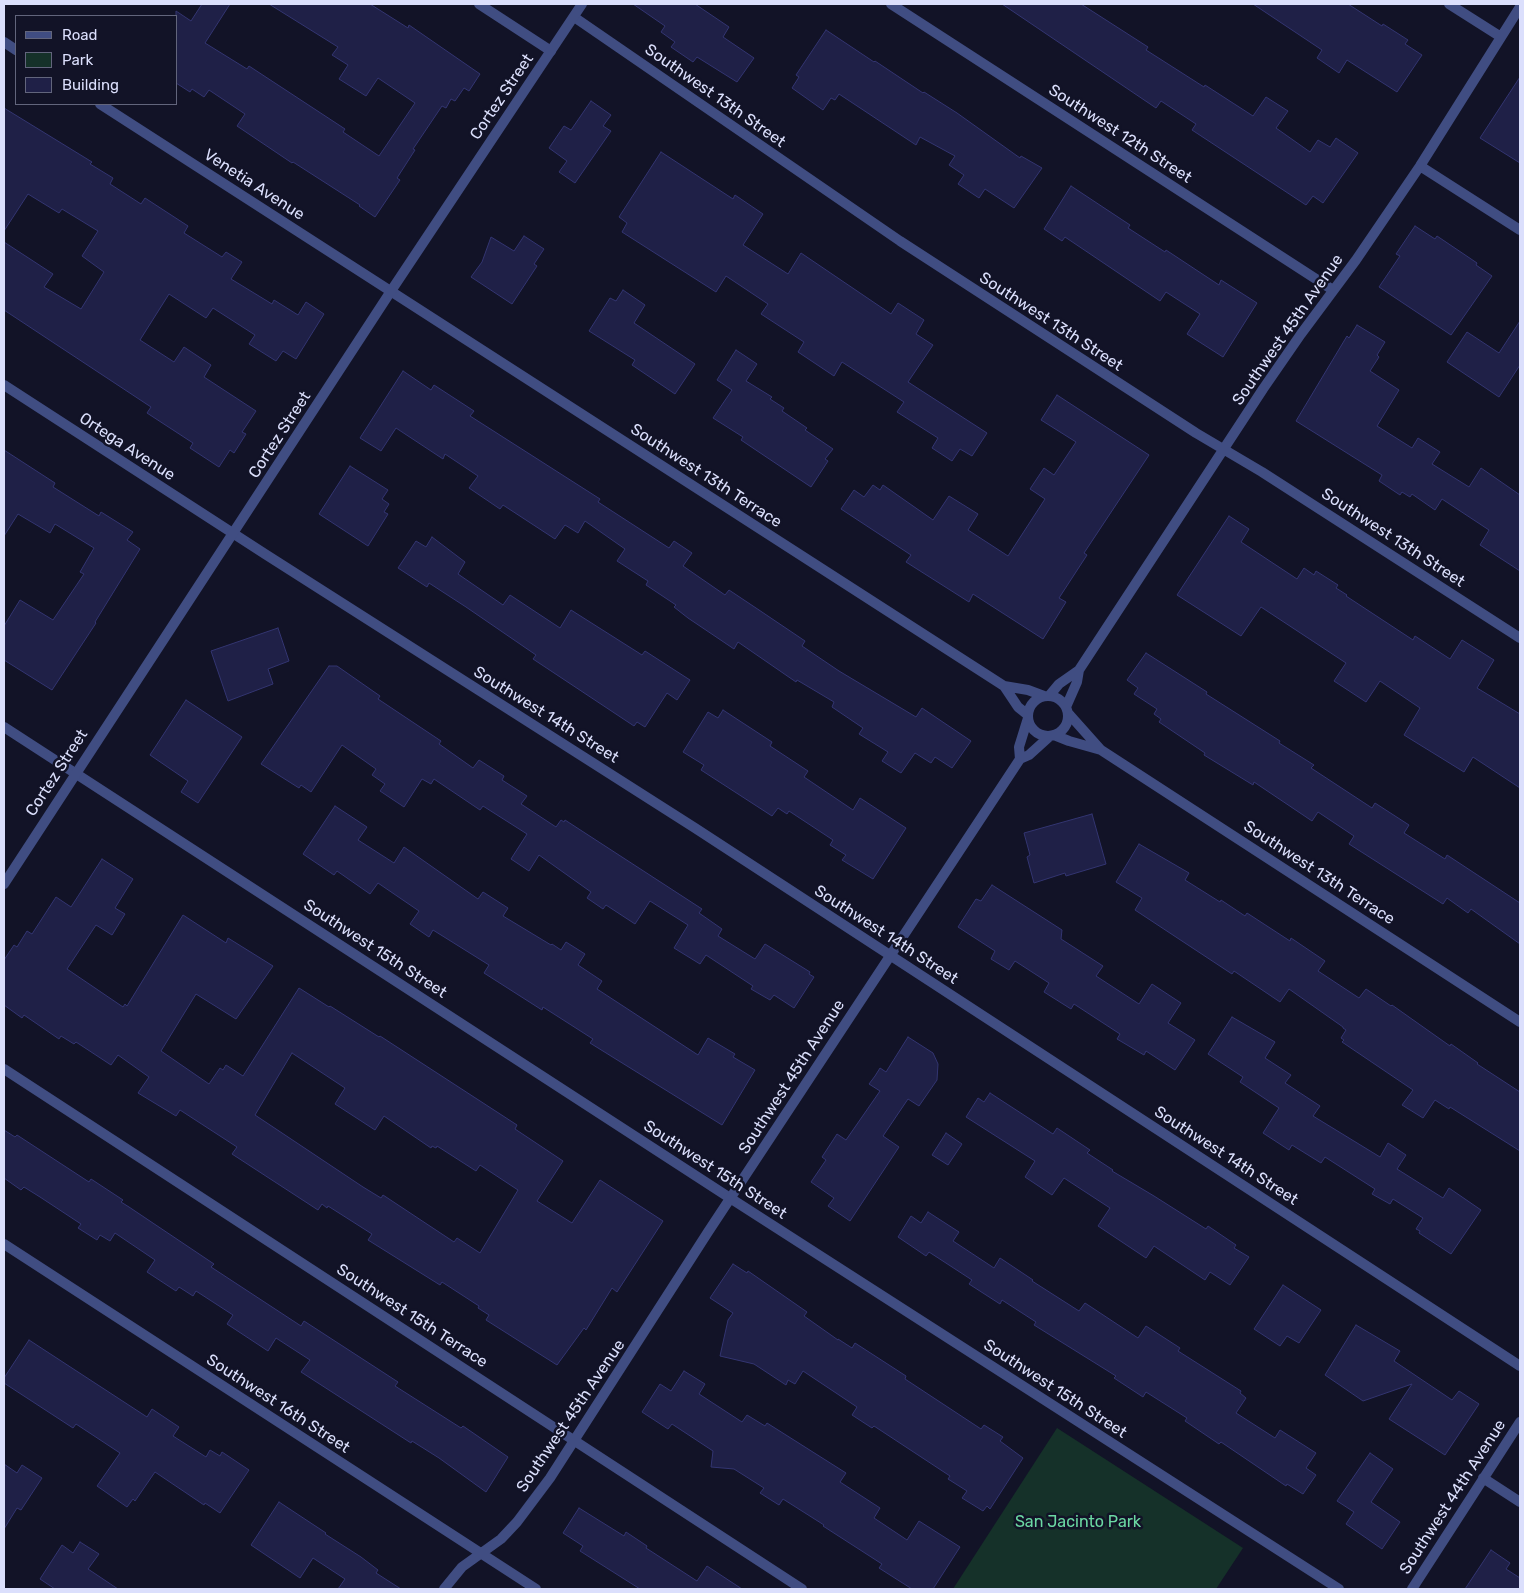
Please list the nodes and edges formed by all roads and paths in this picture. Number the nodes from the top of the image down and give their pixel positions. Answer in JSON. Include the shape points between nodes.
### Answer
{"nodes":[{"id":1,"x":479,"y":4,"type":"edge"},
{"id":2,"x":582,"y":4,"type":"edge"},
{"id":3,"x":891,"y":4,"type":"edge"},
{"id":4,"x":1449,"y":4,"type":"edge"},
{"id":5,"x":1520,"y":7,"type":"edge"},
{"id":6,"x":574,"y":17,"type":"junction"},
{"id":7,"x":1501,"y":37,"type":"junction"},
{"id":8,"x":4,"y":42,"type":"edge"},
{"id":9,"x":15,"y":49,"type":"edge"},
{"id":10,"x":551,"y":51,"type":"junction"},
{"id":11,"x":102,"y":105,"type":"edge"},
{"id":12,"x":1420,"y":166,"type":"junction"},
{"id":13,"x":1520,"y":230,"type":"edge"},
{"id":14,"x":1333,"y":290,"type":"junction"},
{"id":15,"x":391,"y":291,"type":"junction"},
{"id":16,"x":4,"y":385,"type":"edge"},
{"id":17,"x":1224,"y":450,"type":"junction"},
{"id":18,"x":234,"y":534,"type":"junction"},
{"id":19,"x":1520,"y":638,"type":"edge"},
{"id":20,"x":1079,"y":670,"type":"junction"},
{"id":21,"x":1004,"y":686,"type":"junction"},
{"id":22,"x":1046,"y":696,"type":"junction"},
{"id":23,"x":1067,"y":710,"type":"junction"},
{"id":24,"x":1028,"y":716,"type":"junction"},
{"id":25,"x":4,"y":727,"type":"edge"},
{"id":26,"x":1052,"y":735,"type":"junction"},
{"id":27,"x":1101,"y":750,"type":"junction"},
{"id":28,"x":1020,"y":759,"type":"junction"},
{"id":29,"x":76,"y":772,"type":"junction"},
{"id":30,"x":4,"y":884,"type":"edge"},
{"id":31,"x":890,"y":955,"type":"junction"},
{"id":32,"x":1520,"y":1022,"type":"edge"},
{"id":33,"x":4,"y":1069,"type":"edge"},
{"id":34,"x":730,"y":1198,"type":"junction"},
{"id":35,"x":4,"y":1244,"type":"edge"},
{"id":36,"x":1520,"y":1366,"type":"edge"},
{"id":37,"x":1520,"y":1422,"type":"edge"},
{"id":38,"x":575,"y":1440,"type":"junction"},
{"id":39,"x":1483,"y":1478,"type":"junction"},
{"id":40,"x":1520,"y":1502,"type":"edge"},
{"id":41,"x":482,"y":1554,"type":"junction"},
{"id":42,"x":444,"y":1589,"type":"edge"},
{"id":43,"x":536,"y":1589,"type":"edge"},
{"id":44,"x":802,"y":1589,"type":"edge"},
{"id":45,"x":1339,"y":1589,"type":"edge"},
{"id":46,"x":1412,"y":1589,"type":"edge"}],
"edges":[{"from":1,"to":10,"type":"street"},
{"from":2,"to":6,"type":"street","name":"Cortez Street"},
{"from":3,"to":14,"type":"street","name":"Southwest 12th Street"},
{"from":4,"to":7,"type":"street"},
{"from":5,"to":7,"type":"street","name":"Southwest 45th Avenue"},
{"from":6,"to":10,"type":"street","name":"Cortez Street"},
{"from":6,"to":17,"type":"street","name":"Southwest 13th Street","via":[[900,241]]},
{"from":7,"to":12,"type":"street","name":"Southwest 45th Avenue"},
{"from":8,"to":9,"type":"street"},
{"from":10,"to":15,"type":"street","name":"Cortez Street"},
{"from":11,"to":15,"type":"street","name":"Venetia Avenue"},
{"from":12,"to":13,"type":"street"},
{"from":12,"to":14,"type":"street","name":"Southwest 45th Avenue"},
{"from":14,"to":17,"type":"street","name":"Southwest 45th Avenue"},
{"from":15,"to":18,"type":"street","name":"Cortez Street"},
{"from":15,"to":21,"type":"street","name":"Southwest 13th Terrace"},
{"from":16,"to":18,"type":"street","name":"Ortega Avenue"},
{"from":17,"to":19,"type":"street","name":"Southwest 13th Street"},
{"from":17,"to":20,"type":"street","name":"Southwest 45th Avenue"},
{"from":18,"to":29,"type":"street","name":"Cortez Street"},
{"from":18,"to":31,"type":"street","name":"Southwest 14th Street"},
{"from":20,"to":22,"type":"street","name":"Southwest 45th Avenue"},
{"from":20,"to":23,"type":"street","name":"Southwest 45th Avenue"},
{"from":21,"to":22,"type":"street","name":"Southwest 13th Terrace"},
{"from":21,"to":24,"type":"street","name":"Southwest 13th Terrace"},
{"from":22,"to":23,"type":"street","via":[[1058,699]]},
{"from":22,"to":24,"type":"street","via":[[1031,705]]},
{"from":23,"to":26,"type":"street","via":[[1068,719],[1063,729]]},
{"from":23,"to":27,"type":"street","name":"Southwest 13th Terrace"},
{"from":24,"to":26,"type":"street","via":[[1035,732]]},
{"from":24,"to":28,"type":"street","name":"Southwest 45th Avenue"},
{"from":25,"to":29,"type":"street","name":"Southwest 15th Street"},
{"from":26,"to":27,"type":"street","name":"Southwest 13th Terrace"},
{"from":26,"to":28,"type":"street","name":"Southwest 45th Avenue"},
{"from":27,"to":32,"type":"street","name":"Southwest 13th Terrace"},
{"from":28,"to":31,"type":"street","name":"Southwest 45th Avenue"},
{"from":29,"to":30,"type":"street","name":"Cortez Street"},
{"from":29,"to":34,"type":"street","name":"Southwest 15th Street"},
{"from":31,"to":34,"type":"street","name":"Southwest 45th Avenue"},
{"from":31,"to":36,"type":"street","name":"Southwest 14th Street"},
{"from":33,"to":38,"type":"street","name":"Southwest 15th Terrace"},
{"from":34,"to":38,"type":"street","name":"Southwest 45th Avenue"},
{"from":34,"to":45,"type":"street","name":"Southwest 15th Street"},
{"from":35,"to":41,"type":"street","name":"Southwest 16th Street"},
{"from":37,"to":39,"type":"street","name":"Southwest 44th Avenue"},
{"from":38,"to":41,"type":"street","name":"Southwest 45th Avenue","via":[[517,1522]]},
{"from":38,"to":44,"type":"street","name":"Southwest 15th Terrace"},
{"from":39,"to":40,"type":"street"},
{"from":39,"to":46,"type":"street","name":"Southwest 44th Avenue"},
{"from":41,"to":42,"type":"street","name":"Southwest 45th Avenue","via":[[462,1567]]},
{"from":41,"to":43,"type":"street","name":"Southwest 16th Street"}]}
